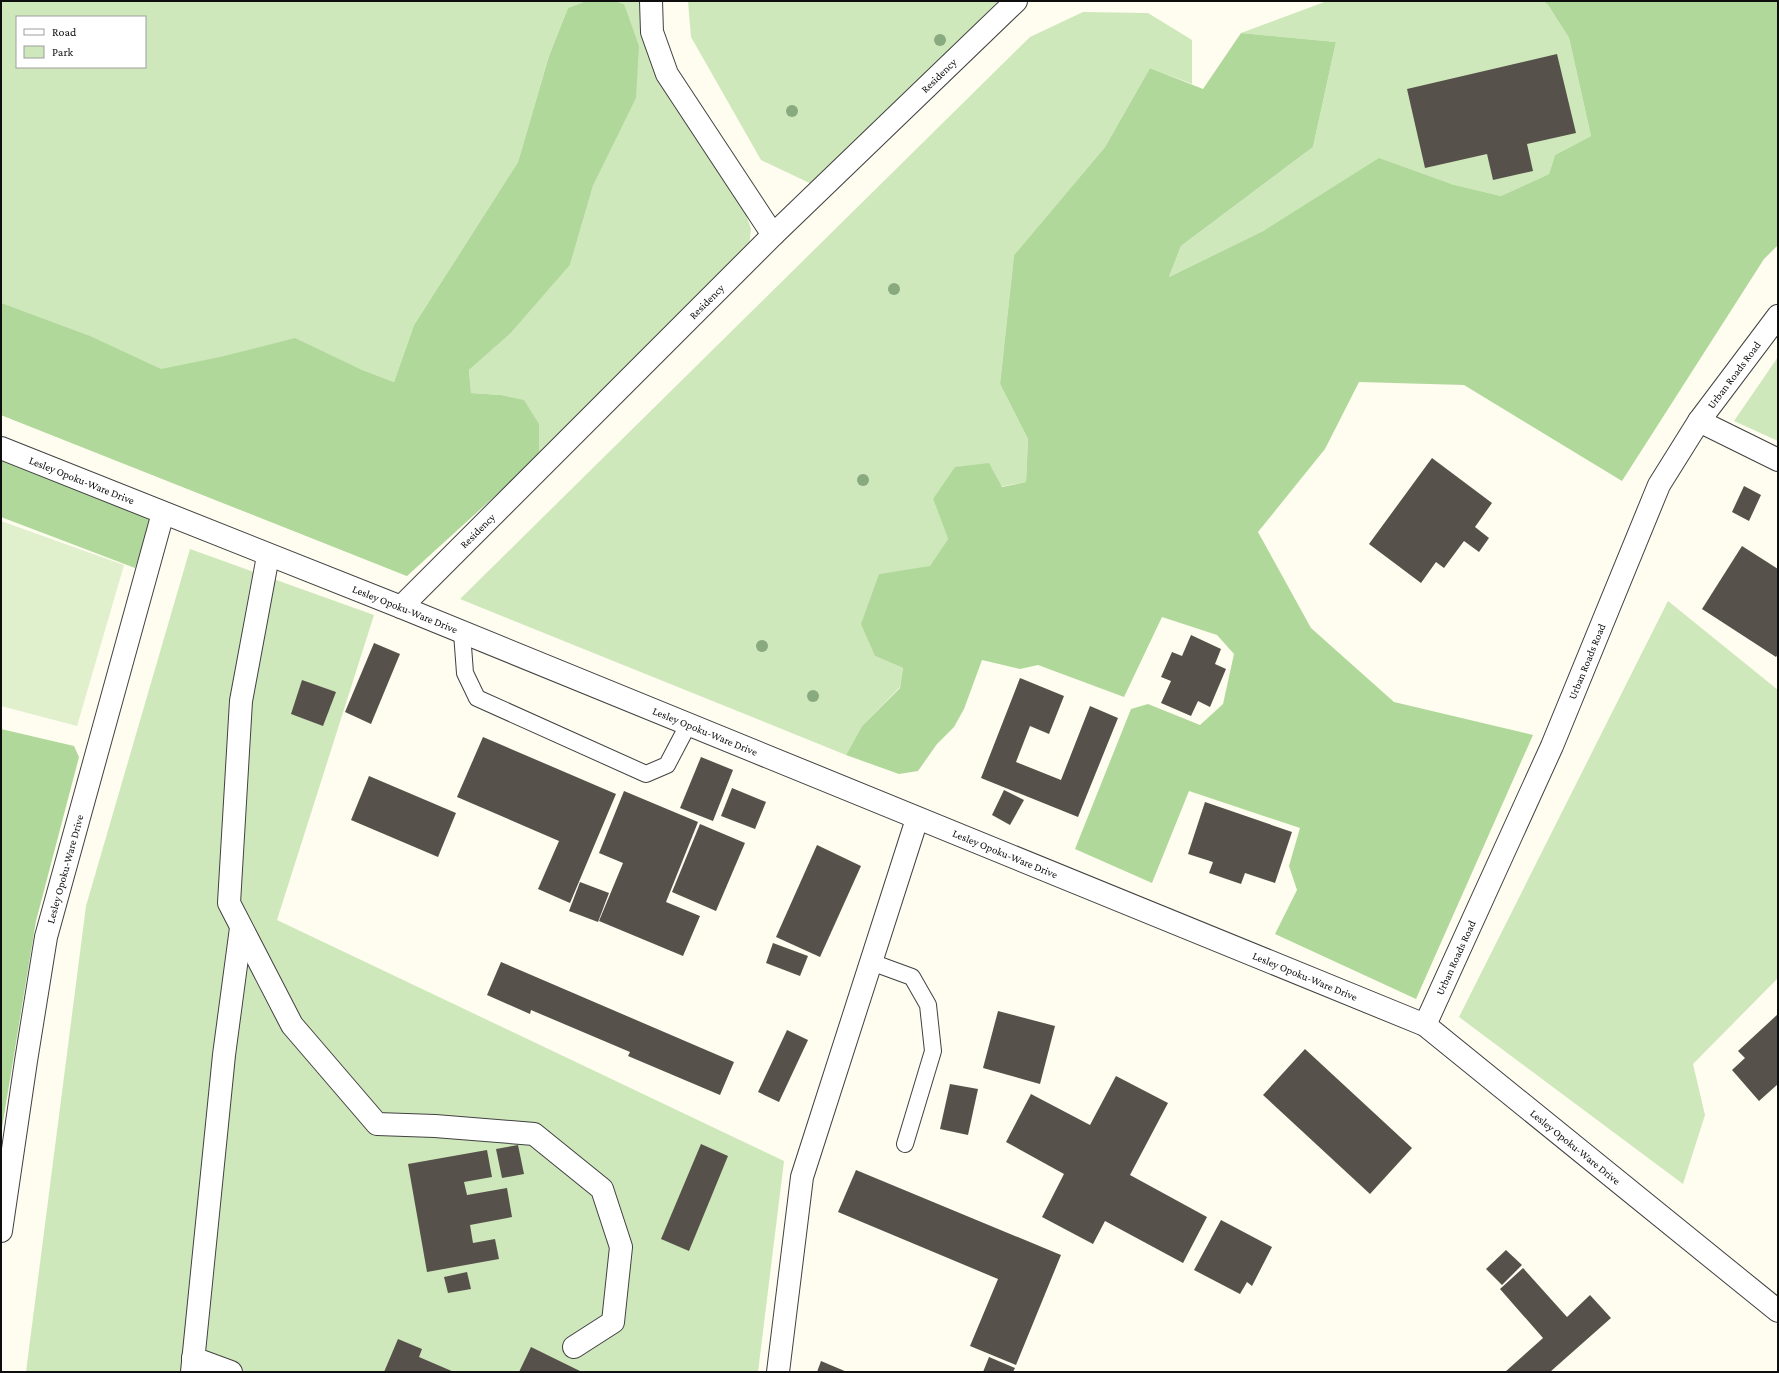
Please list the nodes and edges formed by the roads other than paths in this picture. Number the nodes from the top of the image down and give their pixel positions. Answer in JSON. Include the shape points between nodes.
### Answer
{"nodes":[{"id":1,"x":651,"y":1,"type":"edge"},
{"id":2,"x":1016,"y":1,"type":"edge"},
{"id":3,"x":773,"y":235,"type":"junction"},
{"id":4,"x":1778,"y":316,"type":"edge"},
{"id":5,"x":1699,"y":421,"type":"junction"},
{"id":6,"x":1,"y":448,"type":"edge"},
{"id":7,"x":1778,"y":460,"type":"edge"},
{"id":8,"x":163,"y":513,"type":"junction"},
{"id":9,"x":268,"y":556,"type":"junction"},
{"id":10,"x":401,"y":607,"type":"junction"},
{"id":11,"x":462,"y":633,"type":"junction"},
{"id":12,"x":688,"y":725,"type":"junction"},
{"id":13,"x":917,"y":819,"type":"junction"},
{"id":14,"x":242,"y":928,"type":"junction"},
{"id":15,"x":871,"y":962,"type":"junction"},
{"id":16,"x":1425,"y":1025,"type":"junction"},
{"id":17,"x":905,"y":1144,"type":"dead end"},
{"id":18,"x":1,"y":1231,"type":"edge"},
{"id":19,"x":1778,"y":1310,"type":"edge"},
{"id":20,"x":574,"y":1347,"type":"dead end"},
{"id":21,"x":193,"y":1365,"type":"edge"},
{"id":22,"x":231,"y":1372,"type":"edge"},
{"id":23,"x":778,"y":1372,"type":"edge"}],
"edges":[{"from":1,"to":3,"type":"street","via":[[652,32],[667,74]]},
{"from":2,"to":3,"type":"street","name":"Residency"},
{"from":3,"to":10,"type":"street","name":"Residency"},
{"from":4,"to":5,"type":"street","name":"Urban Roads Road"},
{"from":5,"to":7,"type":"street"},
{"from":5,"to":16,"type":"street","name":"Urban Roads Road","via":[[1659,485],[1552,746]]},
{"from":6,"to":8,"type":"street","name":"Lesley Opoku-Ware Drive"},
{"from":8,"to":9,"type":"street","name":"Lesley Opoku-Ware Drive"},
{"from":8,"to":18,"type":"street","name":"Lesley Opoku-Ware Drive","via":[[46,937]]},
{"from":9,"to":10,"type":"street","name":"Lesley Opoku-Ware Drive"},
{"from":9,"to":14,"type":"street","via":[[241,701],[229,903]]},
{"from":10,"to":11,"type":"street","name":"Lesley Opoku-Ware Drive"},
{"from":11,"to":12,"type":"street","name":"Lesley Opoku-Ware Drive"},
{"from":11,"to":12,"type":"lane","via":[[464,673],[477,698],[646,774],[667,765]]},
{"from":12,"to":13,"type":"street","name":"Lesley Opoku-Ware Drive"},
{"from":13,"to":15,"type":"street"},
{"from":13,"to":16,"type":"street","name":"Lesley Opoku-Ware Drive"},
{"from":14,"to":20,"type":"street","via":[[292,1025],[377,1124],[534,1134],[602,1189],[621,1247],[613,1322]]},
{"from":14,"to":21,"type":"street","via":[[224,1055]]},
{"from":15,"to":17,"type":"lane","via":[[912,977],[928,1005],[933,1051]]},
{"from":15,"to":23,"type":"street","via":[[802,1177]]},
{"from":16,"to":19,"type":"street","name":"Lesley Opoku-Ware Drive"},
{"from":21,"to":22,"type":"street"}]}
